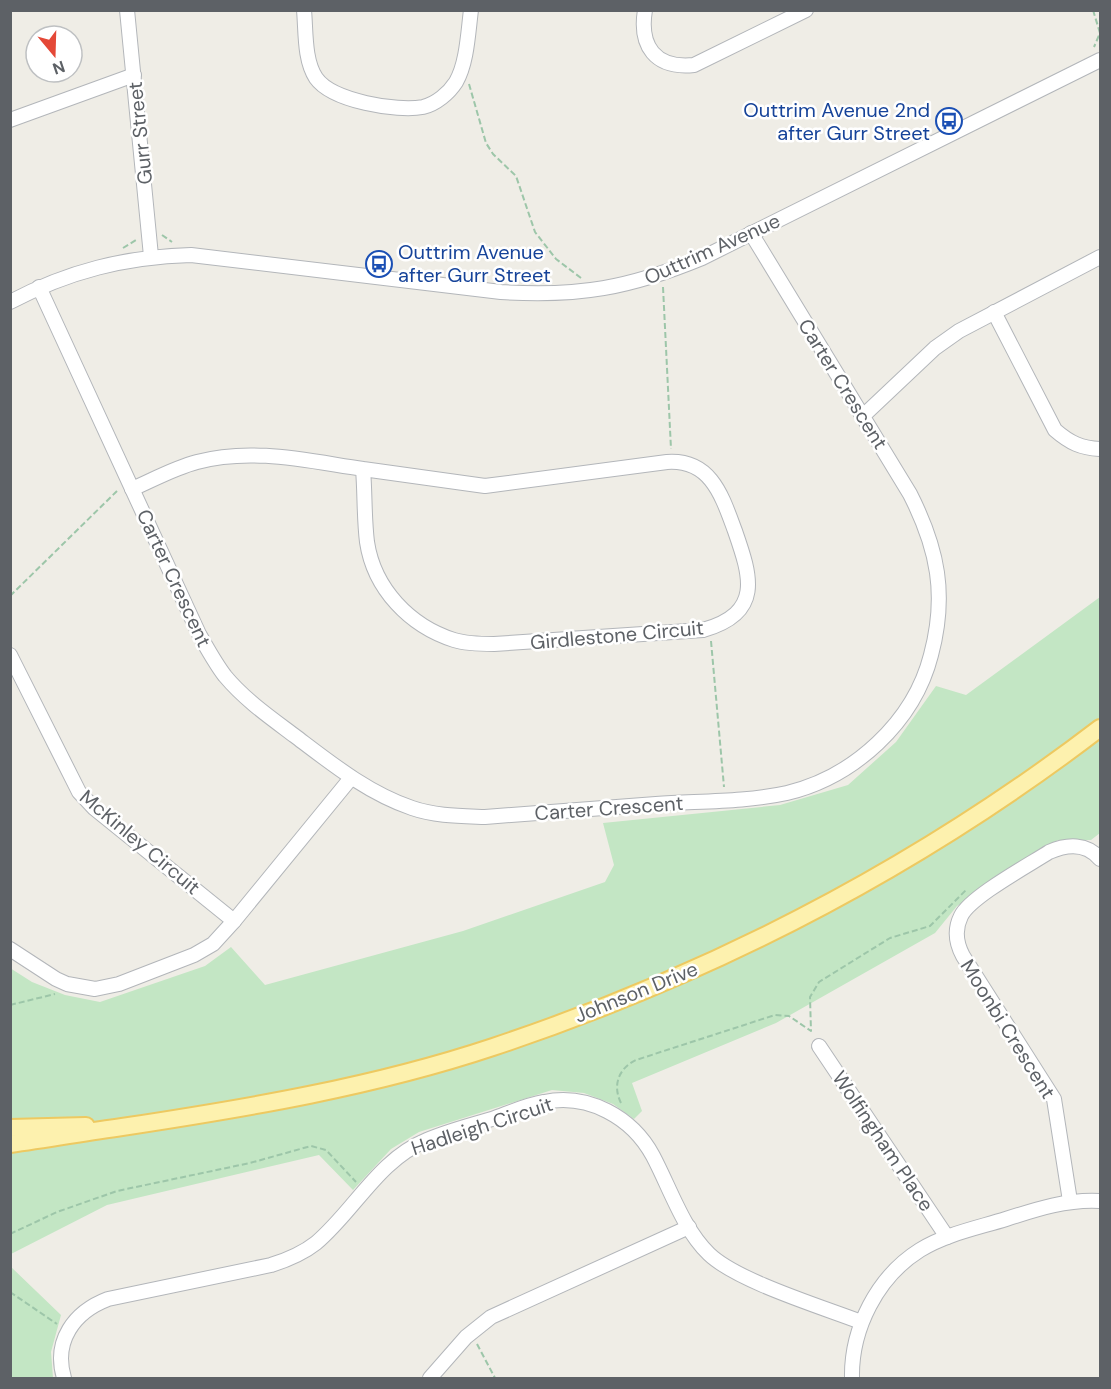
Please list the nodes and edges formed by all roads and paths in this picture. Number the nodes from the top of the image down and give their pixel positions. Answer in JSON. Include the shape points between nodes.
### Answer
{"nodes":[{"id":1,"x":127,"y":10,"type":"edge"},
{"id":2,"x":304,"y":10,"type":"edge"},
{"id":3,"x":471,"y":10,"type":"edge"},
{"id":4,"x":645,"y":10,"type":"edge"},
{"id":5,"x":806,"y":10,"type":"edge"},
{"id":6,"x":1093,"y":10,"type":"edge"},
{"id":7,"x":1100,"y":33,"type":"edge"},
{"id":8,"x":1098,"y":42,"type":"junction"},
{"id":9,"x":1101,"y":47,"type":"edge"},
{"id":10,"x":1097,"y":54,"type":"edge"},
{"id":11,"x":134,"y":75,"type":"junction"},
{"id":12,"x":458,"y":76,"type":"junction"},
{"id":13,"x":10,"y":120,"type":"edge"},
{"id":14,"x":158,"y":228,"type":"dead end"},
{"id":15,"x":751,"y":233,"type":"junction"},
{"id":16,"x":173,"y":242,"type":"dead end"},
{"id":17,"x":151,"y":256,"type":"junction"},
{"id":18,"x":1101,"y":257,"type":"edge"},
{"id":19,"x":573,"y":281,"type":"dead end"},
{"id":20,"x":672,"y":284,"type":"dead end"},
{"id":21,"x":39,"y":287,"type":"junction"},
{"id":22,"x":10,"y":302,"type":"edge"},
{"id":23,"x":994,"y":312,"type":"junction"},
{"id":24,"x":863,"y":416,"type":"junction"},
{"id":25,"x":1101,"y":449,"type":"edge"},
{"id":26,"x":672,"y":461,"type":"junction"},
{"id":27,"x":363,"y":469,"type":"junction"},
{"id":28,"x":130,"y":485,"type":"junction"},
{"id":29,"x":10,"y":596,"type":"edge"},
{"id":30,"x":710,"y":628,"type":"junction"},
{"id":31,"x":10,"y":655,"type":"edge"},
{"id":32,"x":1101,"y":728,"type":"edge"},
{"id":33,"x":351,"y":778,"type":"junction"},
{"id":34,"x":725,"y":799,"type":"junction"},
{"id":35,"x":1101,"y":859,"type":"edge"},
{"id":36,"x":973,"y":885,"type":"dead end"},
{"id":37,"x":234,"y":921,"type":"junction"},
{"id":38,"x":10,"y":949,"type":"edge"},
{"id":39,"x":67,"y":984,"type":"junction"},
{"id":40,"x":10,"y":1005,"type":"edge"},
{"id":41,"x":819,"y":1046,"type":"dead end"},
{"id":42,"x":626,"y":1107,"type":"dead end"},
{"id":43,"x":120,"y":1127,"type":"junction"},
{"id":44,"x":10,"y":1128,"type":"edge"},
{"id":45,"x":10,"y":1144,"type":"edge"},
{"id":46,"x":364,"y":1191,"type":"junction"},
{"id":47,"x":1101,"y":1201,"type":"edge"},
{"id":48,"x":1070,"y":1202,"type":"junction"},
{"id":49,"x":689,"y":1227,"type":"junction"},
{"id":50,"x":10,"y":1234,"type":"edge"},
{"id":51,"x":947,"y":1237,"type":"junction"},
{"id":52,"x":10,"y":1292,"type":"edge"},
{"id":53,"x":861,"y":1322,"type":"junction"},
{"id":54,"x":68,"y":1330,"type":"junction"},
{"id":55,"x":471,"y":1334,"type":"junction"},
{"id":56,"x":64,"y":1378,"type":"edge"},
{"id":57,"x":429,"y":1378,"type":"edge"},
{"id":58,"x":495,"y":1378,"type":"edge"},
{"id":59,"x":852,"y":1378,"type":"edge"}],
"edges":[{"from":1,"to":11,"type":"street","name":"Gurr Street"},
{"from":2,"to":12,"type":"street","via":[[313,72],[329,91],[344,99],[423,107],[445,95]]},
{"from":3,"to":12,"type":"street"},
{"from":4,"to":5,"type":"street","via":[[642,26],[651,51],[667,64],[680,67],[694,65]]},
{"from":6,"to":7,"type":"path"},
{"from":7,"to":8,"type":"path"},
{"from":8,"to":9,"type":"path"},
{"from":8,"to":10,"type":"path"},
{"from":10,"to":15,"type":"street","name":"Outtrim Avenue"},
{"from":11,"to":13,"type":"street"},
{"from":11,"to":17,"type":"street","name":"Gurr Street"},
{"from":12,"to":19,"type":"path","via":[[469,81],[486,143],[516,176],[535,232],[556,260],[583,280]]},
{"from":14,"to":16,"type":"path"},
{"from":15,"to":17,"type":"street","name":"Outtrim Avenue","via":[[659,276],[615,288],[547,295],[210,255]]},
{"from":15,"to":24,"type":"street","name":"Carter Crescent"},
{"from":17,"to":21,"type":"street","name":"Outtrim Avenue","via":[[94,267]]},
{"from":18,"to":23,"type":"street"},
{"from":20,"to":26,"type":"path","via":[[663,287]]},
{"from":21,"to":22,"type":"street","name":"Outtrim Avenue"},
{"from":21,"to":28,"type":"street","name":"Carter Crescent"},
{"from":23,"to":24,"type":"street","via":[[935,348]]},
{"from":23,"to":25,"type":"street","via":[[1055,430],[1084,448]]},
{"from":24,"to":34,"type":"street","name":"Carter Crescent","via":[[926,525],[936,560],[940,595],[928,665],[914,698],[893,727],[854,763],[789,792]]},
{"from":26,"to":27,"type":"street","name":"Girdlestone Circuit","via":[[485,486]]},
{"from":26,"to":30,"type":"street","name":"Girdlestone Circuit","via":[[692,464],[713,479],[749,570],[744,603],[734,616]]},
{"from":27,"to":28,"type":"street","name":"Girdlestone Circuit","via":[[264,455],[231,456]]},
{"from":27,"to":30,"type":"street","name":"Girdlestone Circuit","via":[[368,544],[375,570],[397,605],[429,630],[460,642],[494,644]]},
{"from":28,"to":29,"type":"path"},
{"from":28,"to":33,"type":"street","name":"Carter Crescent","via":[[199,634],[225,676],[261,710]]},
{"from":30,"to":34,"type":"path"},
{"from":31,"to":37,"type":"street","name":"McKinley Circuit","via":[[79,792]]},
{"from":32,"to":43,"type":"main road","name":"Johnson Drive","via":[[1002,800],[895,868],[753,943],[626,999],[492,1048],[368,1082],[207,1116]]},
{"from":33,"to":34,"type":"street","name":"Carter Crescent","via":[[392,801],[449,816],[485,817]]},
{"from":33,"to":37,"type":"street"},
{"from":35,"to":48,"type":"street","name":"Moonbi Crescent","via":[[1086,848],[1073,846],[1049,852],[974,901],[961,914],[956,932],[963,956],[1054,1099]]},
{"from":36,"to":42,"type":"path","via":[[930,927],[890,938],[819,982],[810,997],[811,1031],[789,1016],[775,1015],[636,1060],[621,1069],[618,1077],[619,1100]]},
{"from":37,"to":39,"type":"street","via":[[213,944],[194,956],[119,984],[95,989]]},
{"from":38,"to":39,"type":"street"},
{"from":39,"to":40,"type":"path","via":[[65,991]]},
{"from":41,"to":51,"type":"street","name":"Wolfingham Place"},
{"from":43,"to":44,"type":"main road","name":"Johnson Drive"},
{"from":43,"to":45,"type":"main road","name":"Johnson Drive"},
{"from":46,"to":49,"type":"street","name":"Hadleigh Circuit","via":[[410,1147],[543,1102],[567,1100],[613,1113],[632,1127],[653,1155]]},
{"from":46,"to":50,"type":"path","via":[[326,1150],[311,1146],[117,1191]]},
{"from":46,"to":54,"type":"street","name":"Hadleigh Circuit","via":[[316,1243],[295,1257],[108,1299],[91,1306]]},
{"from":47,"to":48,"type":"street"},
{"from":48,"to":51,"type":"street"},
{"from":49,"to":53,"type":"street","name":"Hadleigh Circuit","via":[[702,1248],[731,1271]]},
{"from":49,"to":55,"type":"street","via":[[491,1317]]},
{"from":51,"to":53,"type":"street","via":[[919,1251],[895,1270]]},
{"from":52,"to":54,"type":"path"},
{"from":53,"to":59,"type":"street","via":[[851,1365]]},
{"from":54,"to":56,"type":"street","via":[[61,1352]]},
{"from":55,"to":57,"type":"street"},
{"from":55,"to":58,"type":"path"}]}
